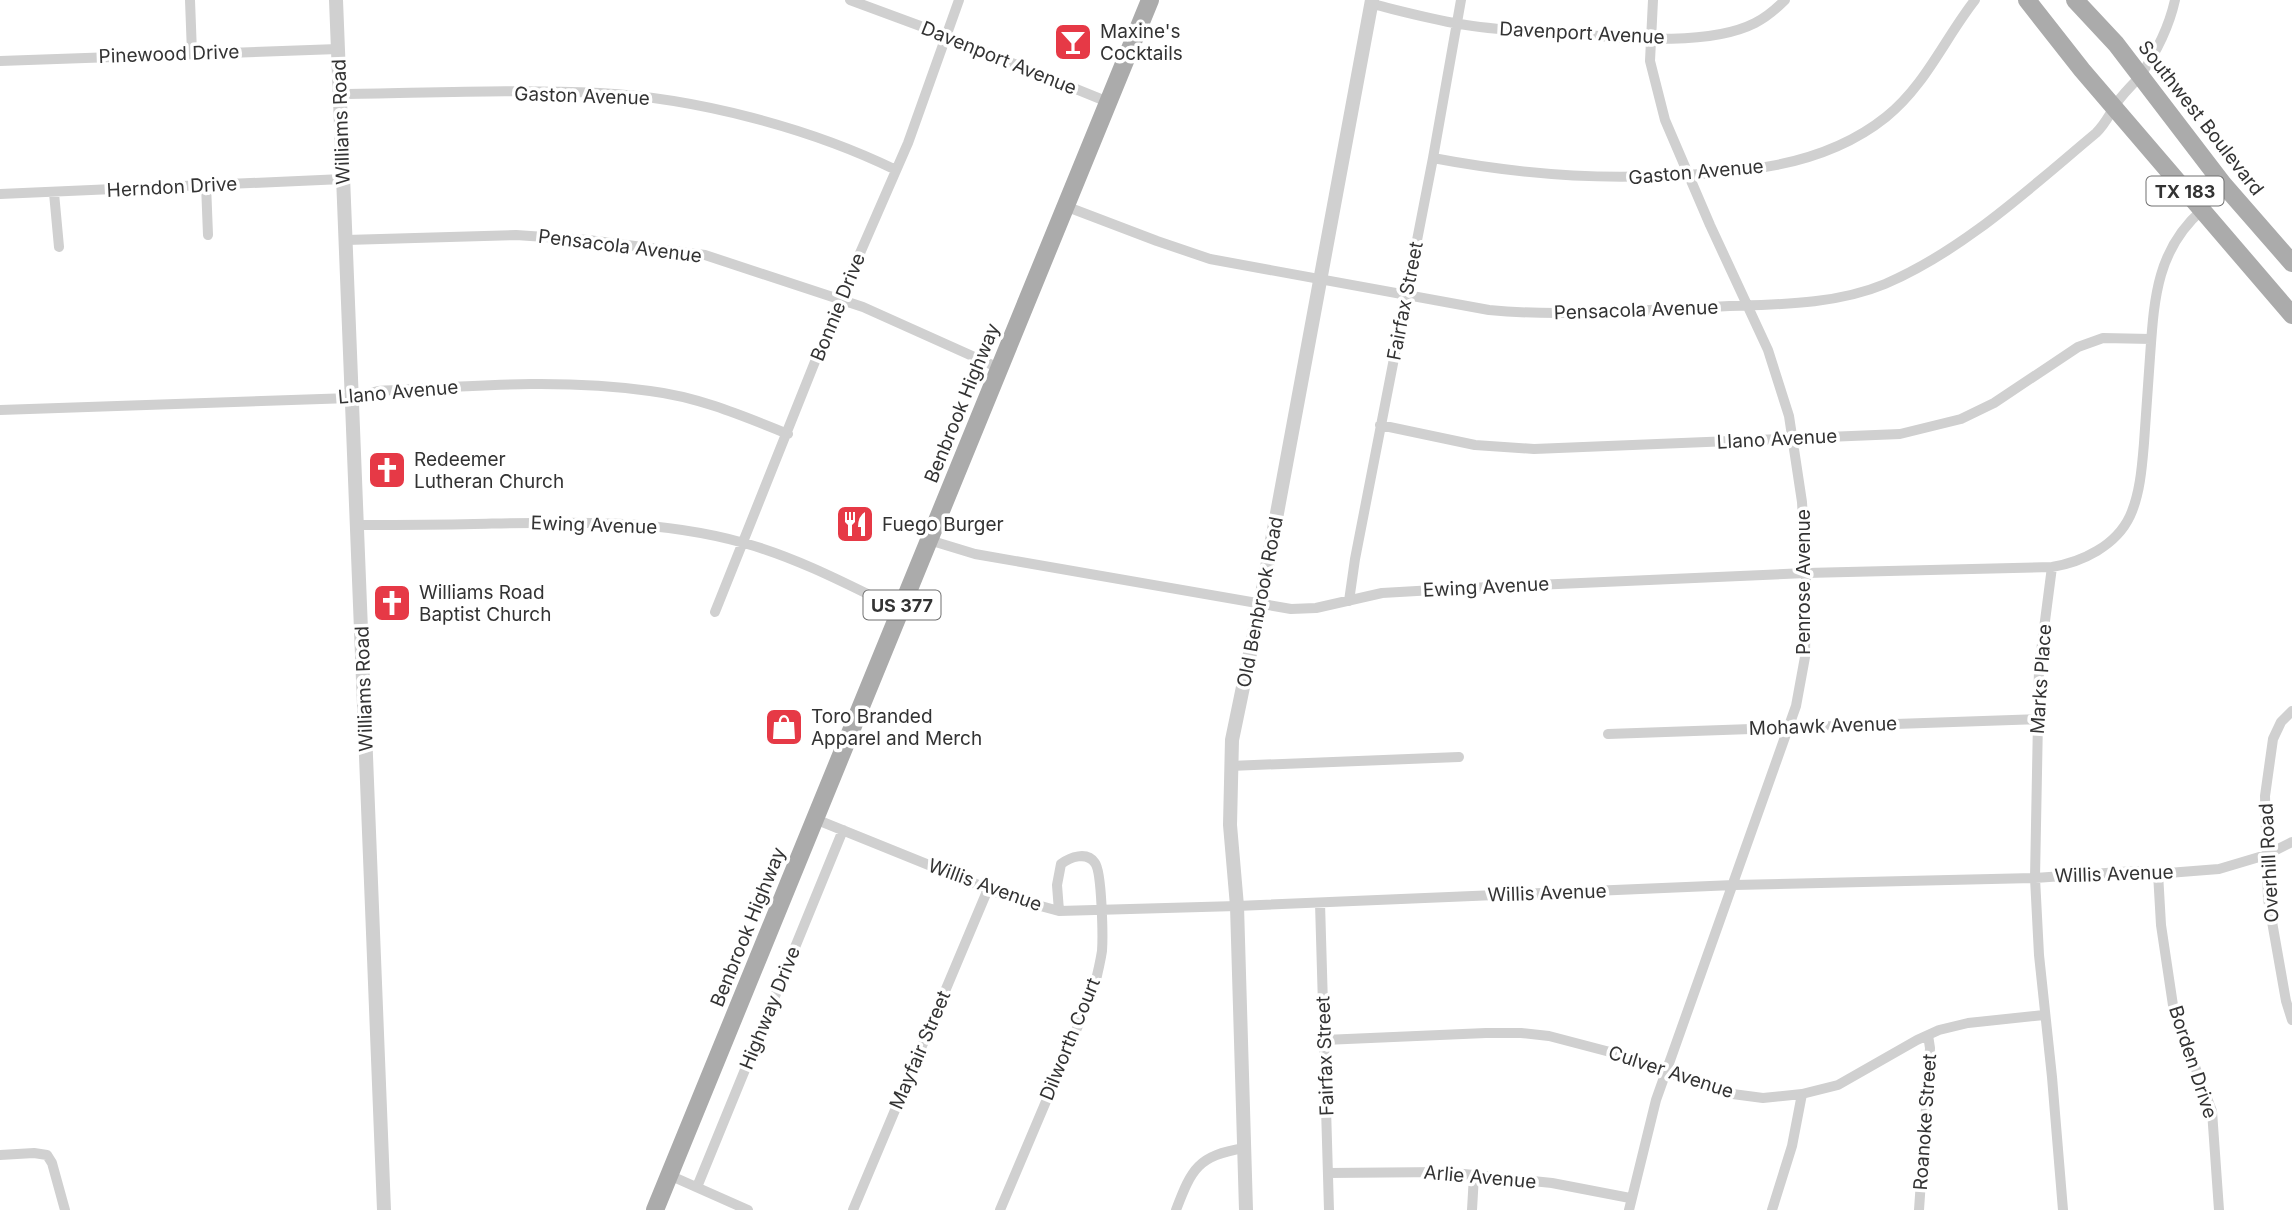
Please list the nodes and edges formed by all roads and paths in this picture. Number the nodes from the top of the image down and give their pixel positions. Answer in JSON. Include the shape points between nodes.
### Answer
{"nodes":[{"id":1,"x":190,"y":0,"type":"edge"},
{"id":2,"x":336,"y":0,"type":"edge"},
{"id":3,"x":850,"y":0,"type":"edge"},
{"id":4,"x":959,"y":0,"type":"edge"},
{"id":5,"x":1150,"y":0,"type":"edge"},
{"id":6,"x":1461,"y":0,"type":"edge"},
{"id":7,"x":1653,"y":0,"type":"edge"},
{"id":8,"x":1785,"y":0,"type":"edge"},
{"id":9,"x":1975,"y":0,"type":"edge"},
{"id":10,"x":2027,"y":0,"type":"edge"},
{"id":11,"x":2075,"y":0,"type":"edge"},
{"id":12,"x":2175,"y":0,"type":"edge"},
{"id":13,"x":1372,"y":2,"type":"edge"},
{"id":14,"x":1457,"y":24,"type":"junction"},
{"id":15,"x":946,"y":36,"type":"junction"},
{"id":16,"x":1650,"y":37,"type":"junction"},
{"id":17,"x":338,"y":48,"type":"junction"},
{"id":18,"x":192,"y":53,"type":"junction"},
{"id":19,"x":0,"y":61,"type":"edge"},
{"id":20,"x":2140,"y":76,"type":"junction"},
{"id":21,"x":340,"y":94,"type":"junction"},
{"id":22,"x":1108,"y":102,"type":"junction"},
{"id":23,"x":2114,"y":107,"type":"junction"},
{"id":24,"x":1433,"y":158,"type":"junction"},
{"id":25,"x":896,"y":170,"type":"junction"},
{"id":26,"x":1690,"y":176,"type":"junction"},
{"id":27,"x":343,"y":179,"type":"junction"},
{"id":28,"x":206,"y":184,"type":"junction"},
{"id":29,"x":54,"y":193,"type":"junction"},
{"id":30,"x":0,"y":194,"type":"edge"},
{"id":31,"x":1065,"y":205,"type":"junction"},
{"id":32,"x":2202,"y":210,"type":"junction"},
{"id":33,"x":208,"y":236,"type":"dead end"},
{"id":34,"x":346,"y":240,"type":"junction"},
{"id":35,"x":59,"y":247,"type":"dead end"},
{"id":36,"x":2292,"y":263,"type":"edge"},
{"id":37,"x":1320,"y":279,"type":"junction"},
{"id":38,"x":1406,"y":295,"type":"junction"},
{"id":39,"x":840,"y":299,"type":"junction"},
{"id":40,"x":1747,"y":305,"type":"junction"},
{"id":41,"x":2292,"y":315,"type":"edge"},
{"id":42,"x":2151,"y":339,"type":"junction"},
{"id":43,"x":999,"y":368,"type":"junction"},
{"id":44,"x":351,"y":398,"type":"junction"},
{"id":45,"x":0,"y":410,"type":"edge"},
{"id":46,"x":1380,"y":425,"type":"junction"},
{"id":47,"x":788,"y":434,"type":"junction"},
{"id":48,"x":1793,"y":439,"type":"junction"},
{"id":49,"x":357,"y":525,"type":"junction"},
{"id":50,"x":929,"y":540,"type":"junction"},
{"id":51,"x":744,"y":543,"type":"junction"},
{"id":52,"x":2052,"y":567,"type":"junction"},
{"id":53,"x":1806,"y":573,"type":"junction"},
{"id":54,"x":1349,"y":601,"type":"junction"},
{"id":55,"x":1260,"y":604,"type":"junction"},
{"id":56,"x":900,"y":610,"type":"junction"},
{"id":57,"x":715,"y":612,"type":"dead end"},
{"id":58,"x":2292,"y":711,"type":"edge"},
{"id":59,"x":2038,"y":719,"type":"junction"},
{"id":60,"x":1789,"y":727,"type":"junction"},
{"id":61,"x":1608,"y":734,"type":"dead end"},
{"id":62,"x":1459,"y":757,"type":"dead end"},
{"id":63,"x":1230,"y":765,"type":"junction"},
{"id":64,"x":814,"y":819,"type":"junction"},
{"id":65,"x":843,"y":830,"type":"junction"},
{"id":66,"x":2292,"y":842,"type":"edge"},
{"id":67,"x":2266,"y":855,"type":"junction"},
{"id":68,"x":2158,"y":873,"type":"junction"},
{"id":69,"x":2035,"y":878,"type":"junction"},
{"id":70,"x":1734,"y":885,"type":"junction"},
{"id":71,"x":988,"y":889,"type":"junction"},
{"id":72,"x":1320,"y":903,"type":"junction"},
{"id":73,"x":1237,"y":906,"type":"junction"},
{"id":74,"x":1101,"y":910,"type":"junction"},
{"id":75,"x":1059,"y":911,"type":"junction"},
{"id":76,"x":2286,"y":967,"type":"edge"},
{"id":77,"x":2044,"y":1015,"type":"junction"},
{"id":78,"x":2292,"y":1020,"type":"edge"},
{"id":79,"x":1928,"y":1035,"type":"junction"},
{"id":80,"x":1324,"y":1040,"type":"junction"},
{"id":81,"x":1665,"y":1073,"type":"junction"},
{"id":82,"x":1802,"y":1094,"type":"junction"},
{"id":83,"x":1244,"y":1148,"type":"junction"},
{"id":84,"x":0,"y":1154,"type":"edge"},
{"id":85,"x":1328,"y":1173,"type":"junction"},
{"id":86,"x":669,"y":1175,"type":"junction"},
{"id":87,"x":1474,"y":1175,"type":"junction"},
{"id":88,"x":697,"y":1187,"type":"junction"},
{"id":89,"x":1630,"y":1204,"type":"edge"},
{"id":90,"x":65,"y":1210,"type":"edge"},
{"id":91,"x":384,"y":1210,"type":"edge"},
{"id":92,"x":655,"y":1210,"type":"edge"},
{"id":93,"x":748,"y":1210,"type":"edge"},
{"id":94,"x":853,"y":1210,"type":"edge"},
{"id":95,"x":1000,"y":1210,"type":"edge"},
{"id":96,"x":1176,"y":1210,"type":"edge"},
{"id":97,"x":1246,"y":1210,"type":"edge"},
{"id":98,"x":1329,"y":1210,"type":"edge"},
{"id":99,"x":1472,"y":1210,"type":"edge"},
{"id":100,"x":1772,"y":1210,"type":"edge"},
{"id":101,"x":1919,"y":1210,"type":"edge"},
{"id":102,"x":2063,"y":1210,"type":"edge"},
{"id":103,"x":2219,"y":1210,"type":"edge"}],
"edges":[{"from":1,"to":18,"type":"street"},
{"from":2,"to":17,"type":"street","name":"Williams Road"},
{"from":3,"to":15,"type":"street","name":"Davenport Avenue"},
{"from":4,"to":15,"type":"street","name":"Bonnie Drive"},
{"from":5,"to":22,"type":"main road","name":"Benbrook Highway","number":"US 377"},
{"from":6,"to":14,"type":"street","name":"Fairfax Street"},
{"from":7,"to":16,"type":"street","name":"Penrose Avenue"},
{"from":8,"to":16,"type":"street","name":"Davenport Avenue","via":[[1755,23],[1735,30],[1693,37]]},
{"from":9,"to":26,"type":"street","name":"Gaston Avenue","via":[[1913,90],[1866,131],[1788,163]]},
{"from":10,"to":23,"type":"main road","number":"TX 183"},
{"from":11,"to":20,"type":"main road","name":"Southwest Boulevard","number":"TX 183"},
{"from":12,"to":20,"type":"street","via":[[2166,30]]},
{"from":13,"to":14,"type":"street","name":"Davenport Avenue"},
{"from":13,"to":37,"type":"street","name":"Old Benbrook Road"},
{"from":14,"to":16,"type":"street","name":"Davenport Avenue"},
{"from":14,"to":24,"type":"street","name":"Fairfax Street"},
{"from":15,"to":22,"type":"street","name":"Davenport Avenue"},
{"from":15,"to":25,"type":"street","name":"Bonnie Drive"},
{"from":16,"to":26,"type":"street","name":"Penrose Avenue","via":[[1650,61],[1662,110]]},
{"from":17,"to":18,"type":"street","name":"Pinewood Drive"},
{"from":17,"to":21,"type":"street","name":"Williams Road"},
{"from":18,"to":19,"type":"street","name":"Pinewood Drive"},
{"from":20,"to":23,"type":"street","name":"Pensacola Avenue"},
{"from":20,"to":36,"type":"main road","name":"Southwest Boulevard","number":"TX 183","via":[[2223,184]]},
{"from":21,"to":25,"type":"street","name":"Gaston Avenue","via":[[601,93],[656,99],[809,135]]},
{"from":21,"to":27,"type":"street","name":"Williams Road"},
{"from":22,"to":31,"type":"main road","name":"Benbrook Highway","number":"US 377"},
{"from":23,"to":32,"type":"main road","number":"TX 183"},
{"from":23,"to":40,"type":"street","name":"Pensacola Avenue","via":[[2095,133],[1952,249],[1881,286],[1841,297]]},
{"from":24,"to":26,"type":"street","name":"Gaston Avenue","via":[[1537,174]]},
{"from":24,"to":38,"type":"street","name":"Fairfax Street"},
{"from":25,"to":39,"type":"street","name":"Bonnie Drive"},
{"from":26,"to":40,"type":"street","name":"Penrose Avenue"},
{"from":27,"to":28,"type":"street","name":"Herndon Drive"},
{"from":27,"to":34,"type":"street","name":"Williams Road"},
{"from":28,"to":29,"type":"street","name":"Herndon Drive"},
{"from":28,"to":33,"type":"street"},
{"from":29,"to":30,"type":"street","name":"Herndon Drive"},
{"from":29,"to":35,"type":"street"},
{"from":31,"to":37,"type":"street","name":"Pensacola Avenue","via":[[1197,255]]},
{"from":31,"to":43,"type":"main road","name":"Benbrook Highway","number":"US 377"},
{"from":32,"to":41,"type":"main road","number":"TX 183"},
{"from":32,"to":42,"type":"street","via":[[2173,244],[2158,281]]},
{"from":34,"to":39,"type":"street","name":"Pensacola Avenue","via":[[516,235],[634,245],[705,255]]},
{"from":34,"to":44,"type":"street","name":"Williams Road"},
{"from":37,"to":38,"type":"street","name":"Pensacola Avenue"},
{"from":37,"to":55,"type":"street","name":"Old Benbrook Road"},
{"from":38,"to":40,"type":"street","name":"Pensacola Avenue","via":[[1523,313]]},
{"from":38,"to":46,"type":"street","name":"Fairfax Street"},
{"from":39,"to":43,"type":"street","name":"Pensacola Avenue"},
{"from":39,"to":47,"type":"street","name":"Bonnie Drive"},
{"from":40,"to":48,"type":"street","name":"Penrose Avenue","via":[[1777,374]]},
{"from":42,"to":48,"type":"street","name":"Llano Avenue","via":[[2103,338],[2078,347],[1994,403],[1961,419],[1900,433]]},
{"from":42,"to":52,"type":"street","via":[[2142,464],[2130,516],[2121,531],[2089,556]]},
{"from":43,"to":50,"type":"main road","name":"Benbrook Highway","number":"US 377"},
{"from":44,"to":45,"type":"street","name":"Llano Avenue"},
{"from":44,"to":47,"type":"street","name":"Llano Avenue","via":[[378,391],[499,385],[605,386],[717,406]]},
{"from":44,"to":49,"type":"street","name":"Williams Road"},
{"from":46,"to":48,"type":"street","name":"Llano Avenue","via":[[1454,442],[1534,449]]},
{"from":46,"to":54,"type":"street","name":"Fairfax Street"},
{"from":47,"to":51,"type":"street","name":"Bonnie Drive"},
{"from":48,"to":53,"type":"street","name":"Penrose Avenue"},
{"from":49,"to":51,"type":"street","name":"Ewing Avenue","via":[[637,523]]},
{"from":49,"to":91,"type":"street","name":"Williams Road"},
{"from":50,"to":55,"type":"street","name":"Ewing Avenue","via":[[975,554]]},
{"from":50,"to":56,"type":"main road","name":"Benbrook Highway","number":"US 377"},
{"from":51,"to":56,"type":"street","name":"Ewing Avenue","via":[[814,568]]},
{"from":51,"to":57,"type":"street","name":"Bonnie Drive"},
{"from":52,"to":53,"type":"street","name":"Ewing Avenue"},
{"from":52,"to":59,"type":"street","name":"Marks Place","via":[[2039,667]]},
{"from":53,"to":54,"type":"street","name":"Ewing Avenue","via":[[1469,587],[1382,593]]},
{"from":53,"to":60,"type":"street","name":"Penrose Avenue","via":[[1805,657]]},
{"from":54,"to":55,"type":"street","name":"Ewing Avenue","via":[[1291,609]]},
{"from":55,"to":63,"type":"street","name":"Old Benbrook Road"},
{"from":56,"to":64,"type":"main road","name":"Benbrook Highway","number":"US 377"},
{"from":58,"to":67,"type":"street","name":"Overhill Road","via":[[2273,739],[2265,796]]},
{"from":59,"to":60,"type":"street","name":"Mohawk Avenue"},
{"from":59,"to":69,"type":"street","name":"Marks Place"},
{"from":60,"to":61,"type":"street","name":"Mohawk Avenue"},
{"from":60,"to":70,"type":"street","name":"Penrose Avenue"},
{"from":62,"to":63,"type":"street"},
{"from":63,"to":73,"type":"street","name":"Old Benbrook Road"},
{"from":64,"to":65,"type":"street","name":"Willis Avenue"},
{"from":64,"to":86,"type":"main road","name":"Benbrook Highway","number":"US 377"},
{"from":65,"to":71,"type":"street","name":"Willis Avenue"},
{"from":65,"to":88,"type":"street","name":"Highway Drive"},
{"from":66,"to":67,"type":"street","name":"Willis Avenue"},
{"from":67,"to":68,"type":"street","name":"Willis Avenue","via":[[2219,869]]},
{"from":67,"to":76,"type":"street","name":"Overhill Road","via":[[2268,899]]},
{"from":68,"to":69,"type":"street","name":"Willis Avenue"},
{"from":68,"to":103,"type":"street","name":"Borden Drive","via":[[2174,1012],[2212,1111]]},
{"from":69,"to":70,"type":"street","name":"Willis Avenue"},
{"from":69,"to":77,"type":"street","name":"Marks Place"},
{"from":70,"to":72,"type":"street","name":"Willis Avenue"},
{"from":70,"to":81,"type":"street","name":"Penrose Avenue"},
{"from":71,"to":75,"type":"street","name":"Willis Avenue"},
{"from":71,"to":94,"type":"street","name":"Mayfair Street"},
{"from":72,"to":73,"type":"street","name":"Willis Avenue"},
{"from":72,"to":80,"type":"street","name":"Fairfax Street"},
{"from":73,"to":74,"type":"street","name":"Willis Avenue"},
{"from":73,"to":83,"type":"street","name":"Old Benbrook Road"},
{"from":74,"to":75,"type":"street","name":"Willis Avenue"},
{"from":74,"to":75,"type":"street","name":"Dilworth Court","via":[[1096,864],[1083,856],[1061,864]]},
{"from":74,"to":95,"type":"street","name":"Dilworth Court","via":[[1102,948],[1094,988]]},
{"from":76,"to":78,"type":"street","name":"Overhill Road"},
{"from":77,"to":79,"type":"street","name":"Culver Avenue","via":[[1968,1023]]},
{"from":77,"to":102,"type":"street","name":"Marks Place"},
{"from":79,"to":82,"type":"street","name":"Culver Avenue","via":[[1838,1085]]},
{"from":79,"to":101,"type":"street","name":"Roanoke Street"},
{"from":80,"to":81,"type":"street","name":"Culver Avenue","via":[[1521,1033],[1610,1052]]},
{"from":80,"to":85,"type":"street","name":"Fairfax Street"},
{"from":81,"to":82,"type":"street","name":"Culver Avenue","via":[[1743,1096]]},
{"from":81,"to":89,"type":"street","name":"Penrose Avenue"},
{"from":82,"to":100,"type":"street"},
{"from":83,"to":96,"type":"street","via":[[1198,1165]]},
{"from":83,"to":97,"type":"street","name":"Old Benbrook Road"},
{"from":84,"to":90,"type":"street","via":[[47,1155]]},
{"from":85,"to":87,"type":"street","name":"Arlie Avenue"},
{"from":85,"to":98,"type":"street","name":"Fairfax Street"},
{"from":86,"to":88,"type":"street"},
{"from":86,"to":92,"type":"main road","name":"Benbrook Highway","number":"US 377"},
{"from":87,"to":89,"type":"street","name":"Arlie Avenue","via":[[1552,1183]]},
{"from":87,"to":99,"type":"street"},
{"from":88,"to":93,"type":"street"}]}
